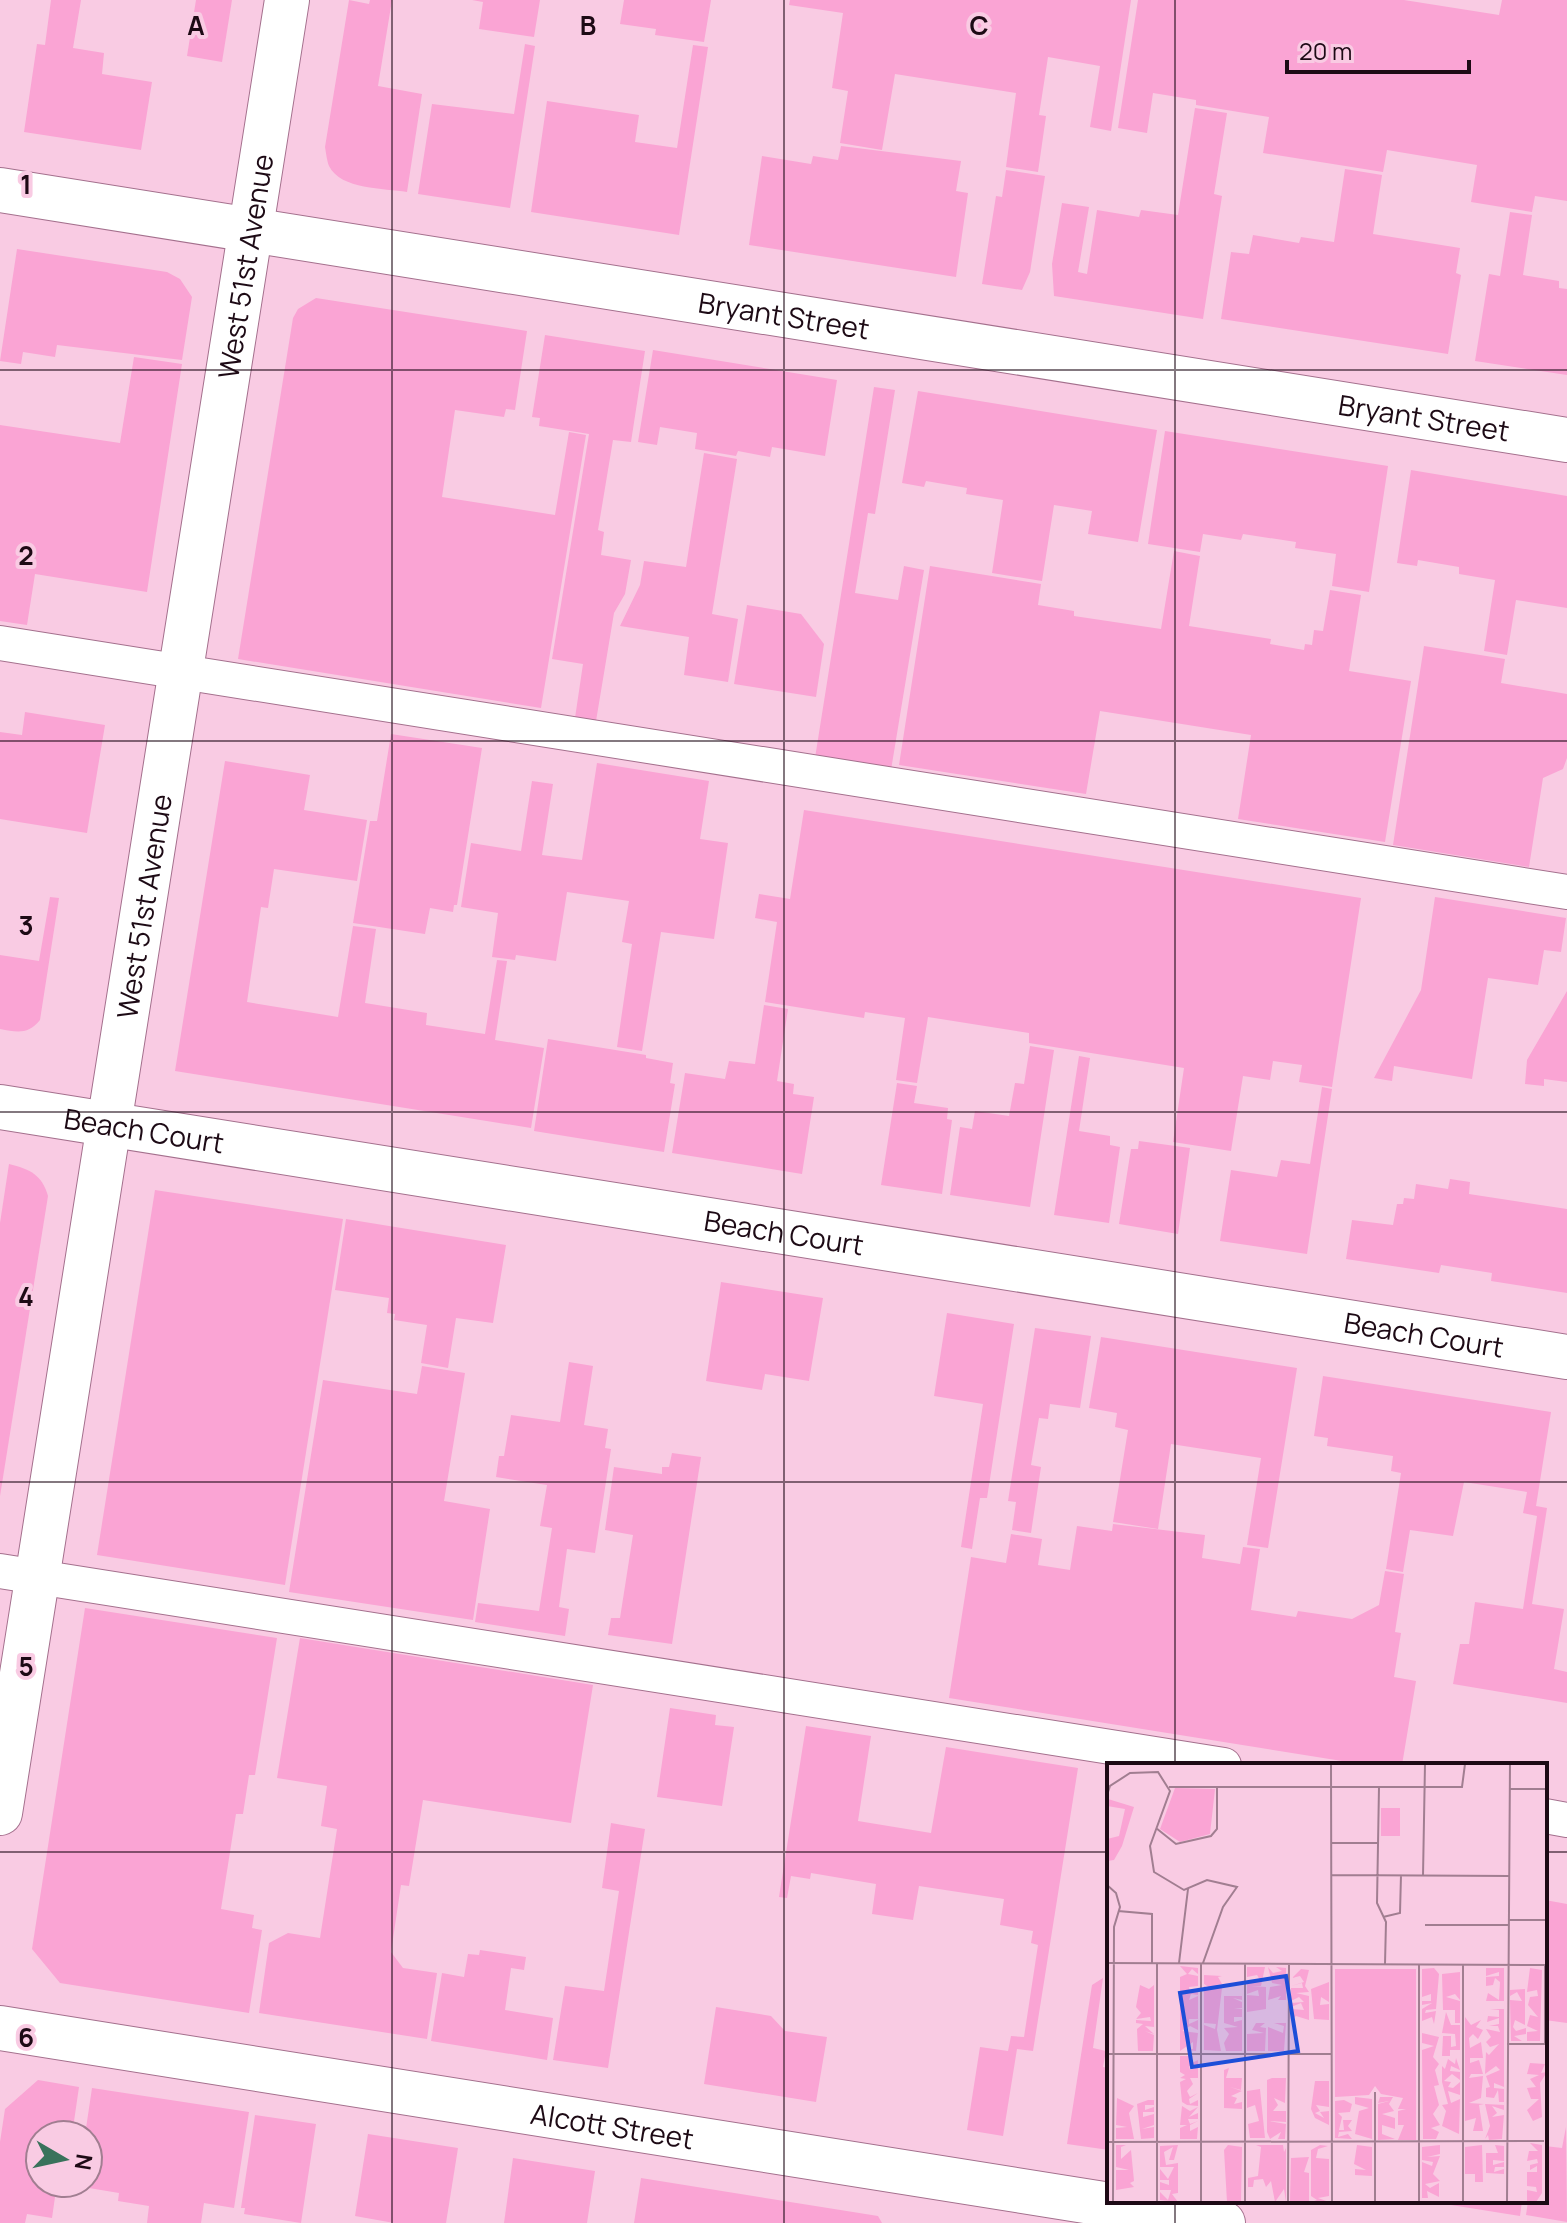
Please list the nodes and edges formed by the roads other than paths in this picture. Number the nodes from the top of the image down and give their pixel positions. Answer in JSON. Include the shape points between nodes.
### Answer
{"nodes":[{"id":1,"x":287,"y":0,"type":"edge"},
{"id":2,"x":0,"y":190,"type":"edge"},
{"id":3,"x":251,"y":230,"type":"junction"},
{"id":4,"x":1567,"y":440,"type":"edge"},
{"id":5,"x":0,"y":643,"type":"edge"},
{"id":6,"x":181,"y":672,"type":"junction"},
{"id":7,"x":1567,"y":892,"type":"edge"},
{"id":8,"x":0,"y":1107,"type":"edge"},
{"id":9,"x":109,"y":1125,"type":"junction"},
{"id":10,"x":1567,"y":1357,"type":"edge"},
{"id":11,"x":19,"y":1574,"type":"edge"},
{"id":12,"x":1211,"y":1763,"type":"edge"},
{"id":13,"x":0,"y":1813,"type":"edge"},
{"id":14,"x":1547,"y":1816,"type":"edge"},
{"id":15,"x":1567,"y":1820,"type":"edge"},
{"id":16,"x":0,"y":2028,"type":"edge"},
{"id":17,"x":1223,"y":2223,"type":"edge"}],
"edges":[{"from":1,"to":3,"type":"street","name":"West 51st Avenue"},
{"from":2,"to":3,"type":"street","name":"Bryant Street"},
{"from":3,"to":4,"type":"street","name":"Bryant Street"},
{"from":3,"to":6,"type":"street","name":"West 51st Avenue"},
{"from":5,"to":6,"type":"lane"},
{"from":6,"to":7,"type":"lane"},
{"from":6,"to":9,"type":"street","name":"West 51st Avenue"},
{"from":8,"to":9,"type":"street","name":"Beach Court"},
{"from":9,"to":10,"type":"street","name":"Beach Court"},
{"from":9,"to":11,"type":"street","name":"West 51st Avenue"},
{"from":11,"to":12,"type":"lane"},
{"from":11,"to":13,"type":"street","name":"West 51st Avenue"},
{"from":14,"to":15,"type":"lane"},
{"from":16,"to":17,"type":"street","name":"Alcott Street"}]}
